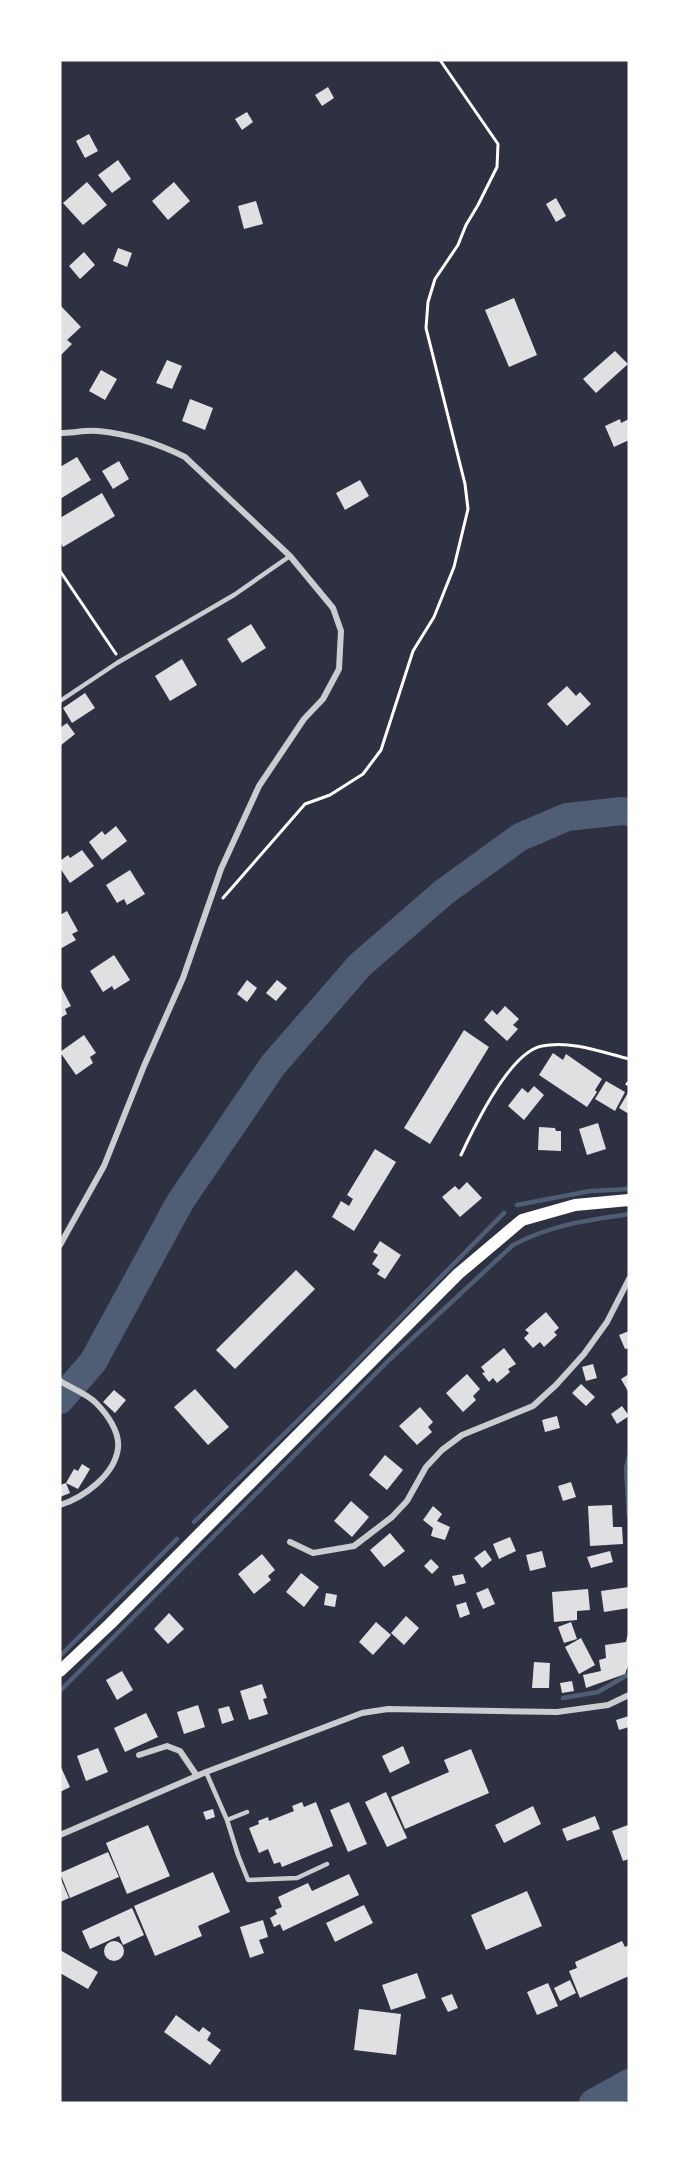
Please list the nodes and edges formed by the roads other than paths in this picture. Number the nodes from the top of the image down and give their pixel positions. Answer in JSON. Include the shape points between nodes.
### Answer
{"nodes":[{"id":1,"x":60,"y":433,"type":"edge"},
{"id":2,"x":290,"y":556,"type":"junction"},
{"id":3,"x":60,"y":701,"type":"edge"},
{"id":4,"x":629,"y":1200,"type":"edge"},
{"id":5,"x":60,"y":1245,"type":"edge"},
{"id":6,"x":629,"y":1279,"type":"edge"},
{"id":7,"x":60,"y":1381,"type":"edge"},
{"id":8,"x":60,"y":1505,"type":"edge"},
{"id":9,"x":290,"y":1542,"type":"dead end"},
{"id":10,"x":60,"y":1671,"type":"edge"},
{"id":11,"x":629,"y":1695,"type":"edge"},
{"id":12,"x":139,"y":1755,"type":"dead end"},
{"id":13,"x":206,"y":1772,"type":"junction"},
{"id":14,"x":197,"y":1776,"type":"junction"},
{"id":15,"x":247,"y":1812,"type":"dead end"},
{"id":16,"x":227,"y":1820,"type":"junction"},
{"id":17,"x":60,"y":1835,"type":"edge"},
{"id":18,"x":327,"y":1864,"type":"dead end"}],
"edges":[{"from":1,"to":2,"type":"street","via":[[120,434],[164,446],[185,457]]},
{"from":2,"to":3,"type":"lane","via":[[226,601],[122,660]]},
{"from":2,"to":5,"type":"street","via":[[333,608],[341,631],[339,669],[323,699],[304,719],[259,786],[221,869],[183,978],[104,1166]]},
{"from":4,"to":10,"type":"main road","via":[[575,1205],[522,1220],[459,1274]]},
{"from":6,"to":9,"type":"street","via":[[607,1322],[556,1385],[533,1406],[462,1435],[442,1450],[392,1517],[354,1546],[313,1553]]},
{"from":7,"to":8,"type":"street","via":[[94,1401],[111,1420],[118,1447],[112,1466],[101,1480]]},
{"from":11,"to":13,"type":"street","via":[[608,1705],[557,1712],[388,1709],[362,1713]]},
{"from":12,"to":14,"type":"street","via":[[167,1746],[180,1751]]},
{"from":13,"to":14,"type":"street"},
{"from":13,"to":16,"type":"lane"},
{"from":14,"to":17,"type":"street"},
{"from":15,"to":16,"type":"lane"},
{"from":16,"to":18,"type":"lane","via":[[248,1880],[297,1878]]}]}
